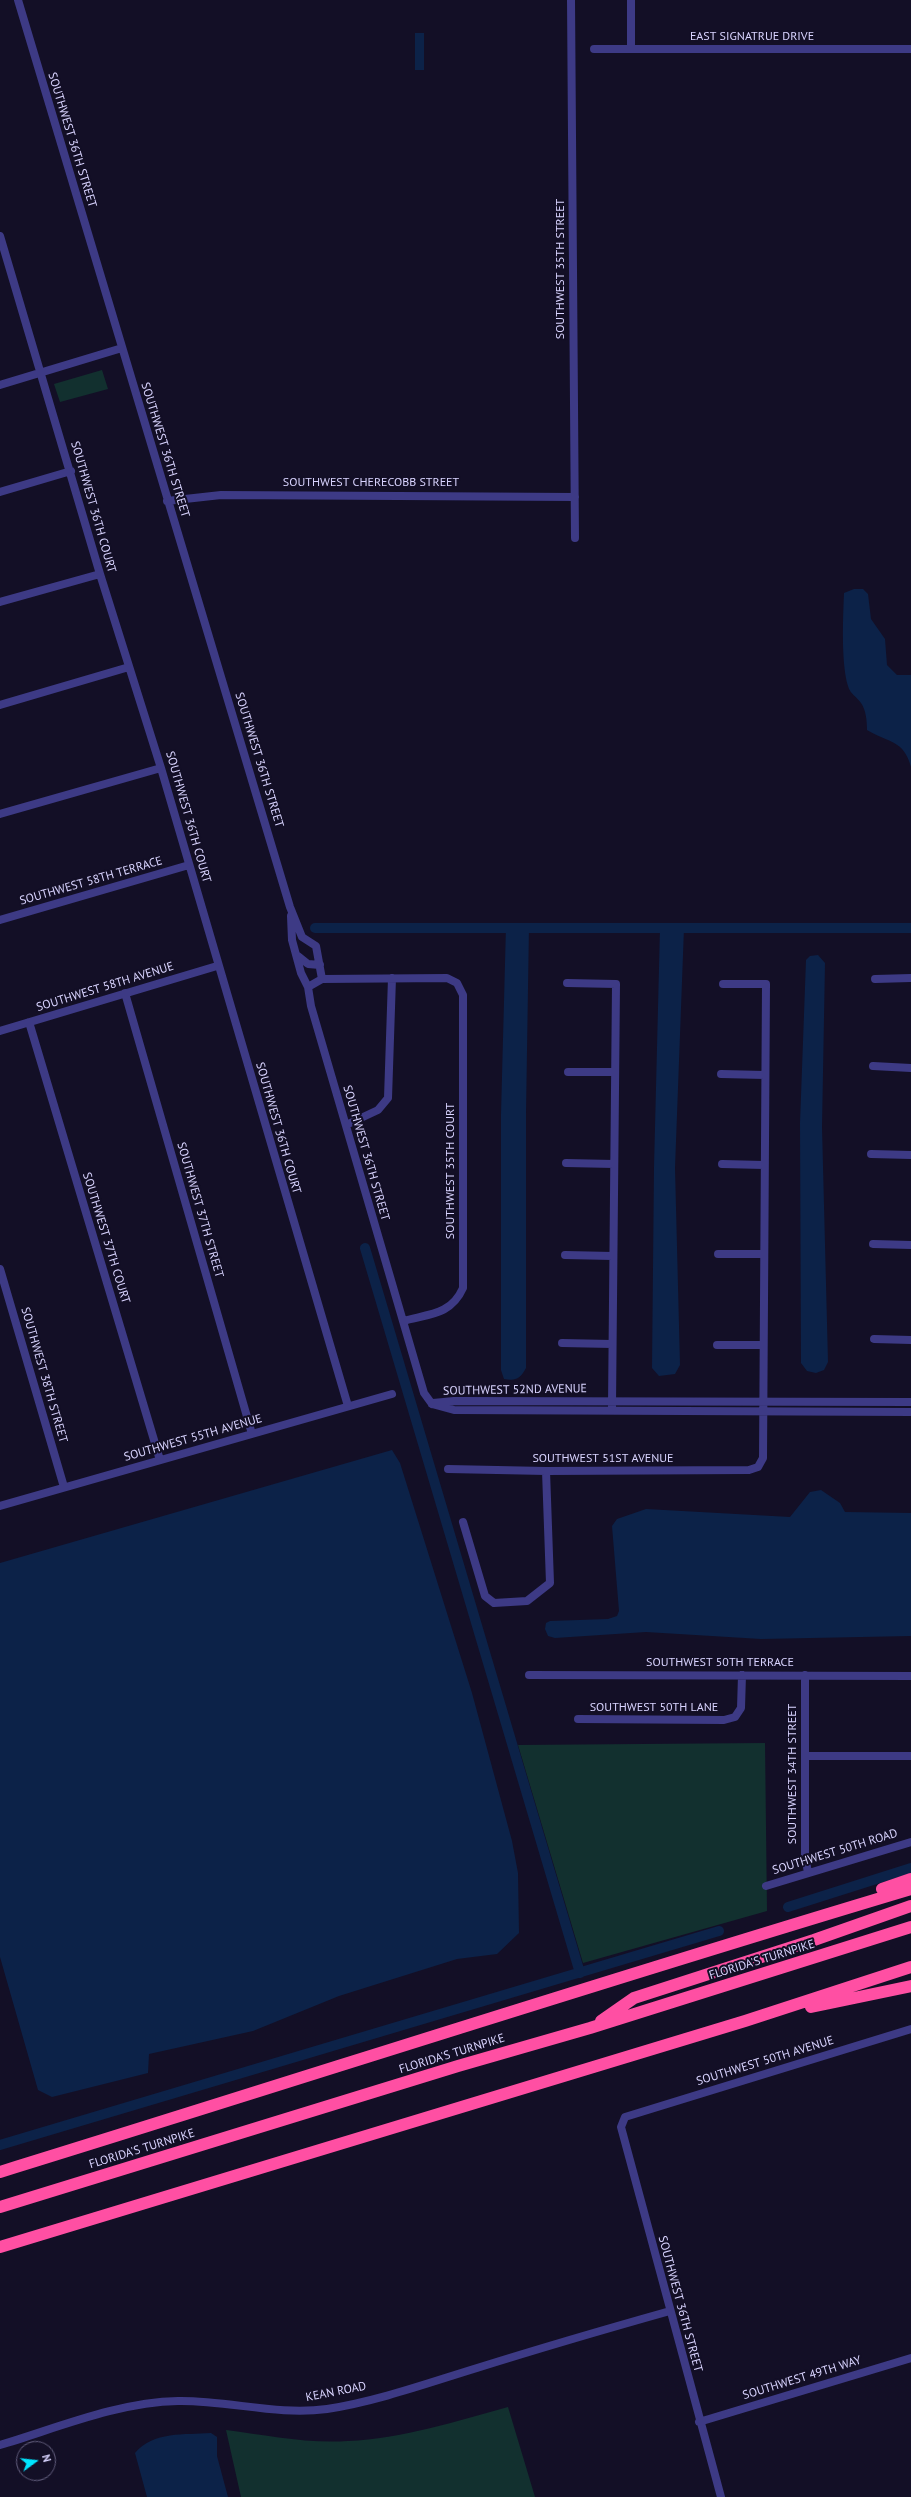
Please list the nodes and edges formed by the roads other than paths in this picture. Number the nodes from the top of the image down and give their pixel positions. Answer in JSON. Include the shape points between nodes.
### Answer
{"nodes":[{"id":1,"x":18,"y":0,"type":"edge"},
{"id":2,"x":571,"y":0,"type":"edge"},
{"id":3,"x":631,"y":0,"type":"edge"},
{"id":4,"x":631,"y":48,"type":"junction"},
{"id":5,"x":594,"y":49,"type":"dead end"},
{"id":6,"x":911,"y":49,"type":"edge"},
{"id":7,"x":0,"y":236,"type":"edge"},
{"id":8,"x":122,"y":348,"type":"junction"},
{"id":9,"x":41,"y":373,"type":"junction"},
{"id":10,"x":0,"y":385,"type":"edge"},
{"id":11,"x":71,"y":471,"type":"junction"},
{"id":12,"x":0,"y":492,"type":"edge"},
{"id":13,"x":575,"y":496,"type":"junction"},
{"id":14,"x":167,"y":501,"type":"junction"},
{"id":15,"x":575,"y":538,"type":"dead end"},
{"id":16,"x":100,"y":574,"type":"junction"},
{"id":17,"x":0,"y":602,"type":"edge"},
{"id":18,"x":129,"y":667,"type":"junction"},
{"id":19,"x":0,"y":705,"type":"edge"},
{"id":20,"x":161,"y":768,"type":"junction"},
{"id":21,"x":0,"y":814,"type":"edge"},
{"id":22,"x":189,"y":865,"type":"junction"},
{"id":23,"x":290,"y":907,"type":"junction"},
{"id":24,"x":0,"y":920,"type":"edge"},
{"id":25,"x":298,"y":956,"type":"junction"},
{"id":26,"x":320,"y":965,"type":"junction"},
{"id":27,"x":217,"y":966,"type":"junction"},
{"id":28,"x":322,"y":978,"type":"junction"},
{"id":29,"x":392,"y":978,"type":"junction"},
{"id":30,"x":911,"y":978,"type":"edge"},
{"id":31,"x":875,"y":979,"type":"dead end"},
{"id":32,"x":567,"y":983,"type":"dead end"},
{"id":33,"x":723,"y":984,"type":"dead end"},
{"id":34,"x":308,"y":987,"type":"junction"},
{"id":35,"x":125,"y":993,"type":"junction"},
{"id":36,"x":29,"y":1022,"type":"junction"},
{"id":37,"x":0,"y":1031,"type":"edge"},
{"id":38,"x":873,"y":1066,"type":"dead end"},
{"id":39,"x":911,"y":1068,"type":"edge"},
{"id":40,"x":568,"y":1072,"type":"dead end"},
{"id":41,"x":615,"y":1072,"type":"junction"},
{"id":42,"x":721,"y":1074,"type":"dead end"},
{"id":43,"x":765,"y":1075,"type":"junction"},
{"id":44,"x":346,"y":1125,"type":"junction"},
{"id":45,"x":871,"y":1154,"type":"dead end"},
{"id":46,"x":911,"y":1154,"type":"edge"},
{"id":47,"x":566,"y":1163,"type":"dead end"},
{"id":48,"x":614,"y":1164,"type":"junction"},
{"id":49,"x":722,"y":1164,"type":"dead end"},
{"id":50,"x":764,"y":1165,"type":"junction"},
{"id":51,"x":873,"y":1244,"type":"dead end"},
{"id":52,"x":911,"y":1245,"type":"edge"},
{"id":53,"x":718,"y":1254,"type":"dead end"},
{"id":54,"x":763,"y":1254,"type":"junction"},
{"id":55,"x":565,"y":1255,"type":"dead end"},
{"id":56,"x":613,"y":1256,"type":"junction"},
{"id":57,"x":0,"y":1269,"type":"edge"},
{"id":58,"x":403,"y":1321,"type":"junction"},
{"id":59,"x":874,"y":1339,"type":"dead end"},
{"id":60,"x":911,"y":1340,"type":"edge"},
{"id":61,"x":562,"y":1343,"type":"dead end"},
{"id":62,"x":612,"y":1344,"type":"junction"},
{"id":63,"x":716,"y":1345,"type":"dead end"},
{"id":64,"x":763,"y":1345,"type":"junction"},
{"id":65,"x":392,"y":1394,"type":"dead end"},
{"id":66,"x":612,"y":1401,"type":"junction"},
{"id":67,"x":762,"y":1402,"type":"junction"},
{"id":68,"x":911,"y":1402,"type":"edge"},
{"id":69,"x":432,"y":1404,"type":"junction"},
{"id":70,"x":348,"y":1406,"type":"junction"},
{"id":71,"x":612,"y":1410,"type":"junction"},
{"id":72,"x":762,"y":1411,"type":"junction"},
{"id":73,"x":911,"y":1412,"type":"edge"},
{"id":74,"x":252,"y":1434,"type":"junction"},
{"id":75,"x":160,"y":1460,"type":"junction"},
{"id":76,"x":448,"y":1469,"type":"dead end"},
{"id":77,"x":546,"y":1471,"type":"junction"},
{"id":78,"x":64,"y":1487,"type":"junction"},
{"id":79,"x":0,"y":1506,"type":"edge"},
{"id":80,"x":464,"y":1522,"type":"dead end"},
{"id":81,"x":529,"y":1675,"type":"dead end"},
{"id":82,"x":742,"y":1675,"type":"junction"},
{"id":83,"x":805,"y":1675,"type":"junction"},
{"id":84,"x":911,"y":1676,"type":"edge"},
{"id":85,"x":578,"y":1719,"type":"dead end"},
{"id":86,"x":805,"y":1756,"type":"junction"},
{"id":87,"x":911,"y":1756,"type":"edge"},
{"id":88,"x":911,"y":1842,"type":"edge"},
{"id":89,"x":808,"y":1873,"type":"junction"},
{"id":90,"x":911,"y":1879,"type":"edge"},
{"id":91,"x":766,"y":1886,"type":"dead end"},
{"id":92,"x":911,"y":1889,"type":"edge"},
{"id":93,"x":911,"y":1906,"type":"edge"},
{"id":94,"x":794,"y":1922,"type":"junction"},
{"id":95,"x":911,"y":1927,"type":"edge"},
{"id":96,"x":911,"y":1967,"type":"edge"},
{"id":97,"x":911,"y":1986,"type":"edge"},
{"id":98,"x":745,"y":2021,"type":"junction"},
{"id":99,"x":590,"y":2028,"type":"junction"},
{"id":100,"x":911,"y":2029,"type":"edge"},
{"id":101,"x":625,"y":2117,"type":"joint"},
{"id":102,"x":0,"y":2172,"type":"edge"},
{"id":103,"x":0,"y":2207,"type":"edge"},
{"id":104,"x":0,"y":2247,"type":"edge"},
{"id":105,"x":670,"y":2311,"type":"junction"},
{"id":106,"x":911,"y":2358,"type":"edge"},
{"id":107,"x":699,"y":2422,"type":"junction"},
{"id":108,"x":0,"y":2445,"type":"edge"},
{"id":109,"x":721,"y":2497,"type":"edge"}],
"edges":[{"from":1,"to":8,"type":"street","name":"SOUTHWEST 36TH STREET"},
{"from":2,"to":13,"type":"street","name":"SOUTHWEST 35TH STREET"},
{"from":3,"to":4,"type":"street"},
{"from":4,"to":5,"type":"street","name":"EAST SIGNATRUE DRIVE"},
{"from":4,"to":6,"type":"street","name":"EAST SIGNATRUE DRIVE"},
{"from":7,"to":9,"type":"street","name":"SOUTHWEST 36TH COURT"},
{"from":8,"to":9,"type":"street"},
{"from":8,"to":14,"type":"street","name":"SOUTHWEST 36TH STREET"},
{"from":9,"to":10,"type":"street"},
{"from":9,"to":11,"type":"street","name":"SOUTHWEST 36TH COURT"},
{"from":11,"to":12,"type":"street"},
{"from":11,"to":16,"type":"street","name":"SOUTHWEST 36TH COURT"},
{"from":13,"to":14,"type":"street","name":"SOUTHWEST CHERECOBB STREET","via":[[221,495]]},
{"from":13,"to":15,"type":"street","name":"SOUTHWEST 35TH STREET"},
{"from":14,"to":23,"type":"street","name":"SOUTHWEST 36TH STREET"},
{"from":16,"to":17,"type":"street"},
{"from":16,"to":18,"type":"street","name":"SOUTHWEST 36TH COURT"},
{"from":18,"to":19,"type":"street"},
{"from":18,"to":20,"type":"street","name":"SOUTHWEST 36TH COURT"},
{"from":20,"to":21,"type":"street"},
{"from":20,"to":22,"type":"street","name":"SOUTHWEST 36TH COURT"},
{"from":22,"to":24,"type":"street","name":"SOUTHWEST 58TH TERRACE"},
{"from":22,"to":27,"type":"street","name":"SOUTHWEST 36TH COURT"},
{"from":23,"to":25,"type":"street","name":"SOUTHWEST 36TH STREET","via":[[292,940]]},
{"from":23,"to":26,"type":"street","name":"SOUTHWEST 36TH STREET","via":[[302,937],[316,946]]},
{"from":25,"to":26,"type":"street","via":[[308,964]]},
{"from":25,"to":34,"type":"street","name":"SOUTHWEST 36TH STREET","via":[[301,973]]},
{"from":26,"to":28,"type":"street","name":"SOUTHWEST 36TH STREET"},
{"from":27,"to":35,"type":"street","name":"SOUTHWEST 58TH AVENUE"},
{"from":27,"to":70,"type":"street","name":"SOUTHWEST 36TH COURT"},
{"from":28,"to":29,"type":"street"},
{"from":28,"to":34,"type":"street"},
{"from":29,"to":44,"type":"street","via":[[388,1098],[378,1110]]},
{"from":29,"to":58,"type":"street","name":"SOUTHWEST 35TH COURT","via":[[447,978],[457,983],[463,995],[463,1288],[457,1301],[447,1309]]},
{"from":30,"to":31,"type":"street"},
{"from":32,"to":41,"type":"street","via":[[616,984]]},
{"from":33,"to":43,"type":"street","via":[[766,984]]},
{"from":34,"to":44,"type":"street","name":"SOUTHWEST 36TH STREET","via":[[311,1006]]},
{"from":35,"to":36,"type":"street","name":"SOUTHWEST 58TH AVENUE"},
{"from":35,"to":74,"type":"street","name":"SOUTHWEST 37TH STREET"},
{"from":36,"to":37,"type":"street","name":"SOUTHWEST 58TH AVENUE"},
{"from":36,"to":75,"type":"street","name":"SOUTHWEST 37TH COURT"},
{"from":38,"to":39,"type":"street"},
{"from":40,"to":41,"type":"street"},
{"from":41,"to":48,"type":"street"},
{"from":42,"to":43,"type":"street"},
{"from":43,"to":50,"type":"street"},
{"from":44,"to":58,"type":"street","name":"SOUTHWEST 36TH STREET"},
{"from":45,"to":46,"type":"street"},
{"from":47,"to":48,"type":"street"},
{"from":48,"to":56,"type":"street"},
{"from":49,"to":50,"type":"street"},
{"from":50,"to":54,"type":"street"},
{"from":51,"to":52,"type":"street"},
{"from":53,"to":54,"type":"street"},
{"from":54,"to":64,"type":"street"},
{"from":55,"to":56,"type":"street"},
{"from":56,"to":62,"type":"street"},
{"from":57,"to":78,"type":"street","name":"SOUTHWEST 38TH STREET"},
{"from":58,"to":69,"type":"street","name":"SOUTHWEST 36TH STREET","via":[[424,1393]]},
{"from":59,"to":60,"type":"street"},
{"from":61,"to":62,"type":"street"},
{"from":62,"to":66,"type":"street"},
{"from":63,"to":64,"type":"street"},
{"from":64,"to":67,"type":"street"},
{"from":65,"to":70,"type":"street","name":"SOUTHWEST 55TH AVENUE"},
{"from":66,"to":67,"type":"street","name":"SOUTHWEST 52ND AVENUE"},
{"from":66,"to":69,"type":"street","name":"SOUTHWEST 52ND AVENUE","via":[[454,1401]]},
{"from":66,"to":71,"type":"street"},
{"from":67,"to":68,"type":"street","name":"SOUTHWEST 52ND AVENUE"},
{"from":67,"to":72,"type":"street"},
{"from":69,"to":71,"type":"street","name":"SOUTHWEST 52ND AVENUE","via":[[454,1410]]},
{"from":70,"to":74,"type":"street","name":"SOUTHWEST 55TH AVENUE"},
{"from":71,"to":72,"type":"street","name":"SOUTHWEST 52ND AVENUE"},
{"from":72,"to":73,"type":"street","name":"SOUTHWEST 52ND AVENUE"},
{"from":72,"to":77,"type":"street","name":"SOUTHWEST 51ST AVENUE","via":[[763,1458],[758,1467],[750,1470]]},
{"from":74,"to":75,"type":"street","name":"SOUTHWEST 55TH AVENUE"},
{"from":75,"to":78,"type":"street","name":"SOUTHWEST 55TH AVENUE"},
{"from":76,"to":77,"type":"street","name":"SOUTHWEST 51ST AVENUE"},
{"from":77,"to":80,"type":"street","via":[[550,1583],[527,1601],[494,1603],[485,1596]]},
{"from":78,"to":79,"type":"street","name":"SOUTHWEST 55TH AVENUE"},
{"from":81,"to":82,"type":"street","name":"SOUTHWEST 50TH TERRACE"},
{"from":82,"to":83,"type":"street","name":"SOUTHWEST 50TH TERRACE"},
{"from":82,"to":85,"type":"street","name":"SOUTHWEST 50TH LANE","via":[[741,1708],[735,1717],[724,1720]]},
{"from":83,"to":84,"type":"street","name":"SOUTHWEST 50TH TERRACE"},
{"from":83,"to":86,"type":"street","name":"SOUTHWEST 34TH STREET"},
{"from":86,"to":87,"type":"street"},
{"from":86,"to":89,"type":"street","name":"SOUTHWEST 34TH STREET","via":[[805,1855]]},
{"from":88,"to":89,"type":"street","name":"SOUTHWEST 50TH ROAD"},
{"from":89,"to":91,"type":"street","name":"SOUTHWEST 50TH ROAD"},
{"from":90,"to":94,"type":"highway"},
{"from":92,"to":94,"type":"highway"},
{"from":93,"to":99,"type":"highway","via":[[634,1998]]},
{"from":94,"to":102,"type":"highway","via":[[242,2098]]},
{"from":95,"to":99,"type":"highway","name":"FLORIDA'S TURNPIKE"},
{"from":96,"to":98,"type":"highway"},
{"from":97,"to":98,"type":"highway"},
{"from":98,"to":104,"type":"highway"},
{"from":99,"to":103,"type":"highway","name":"FLORIDA'S TURNPIKE"},
{"from":100,"to":101,"type":"street","name":"SOUTHWEST 50TH AVENUE"},
{"from":101,"to":105,"type":"street","name":"SOUTHWEST 36TH STREET","via":[[621,2128]]},
{"from":105,"to":107,"type":"street","name":"SOUTHWEST 36TH STREET"},
{"from":105,"to":108,"type":"street","name":"KEAN ROAD","via":[[404,2390],[327,2409],[294,2412],[179,2401],[147,2404],[115,2410]]},
{"from":106,"to":107,"type":"street","name":"SOUTHWEST 49TH WAY"},
{"from":107,"to":109,"type":"street","name":"SOUTHWEST 36TH STREET"}]}
